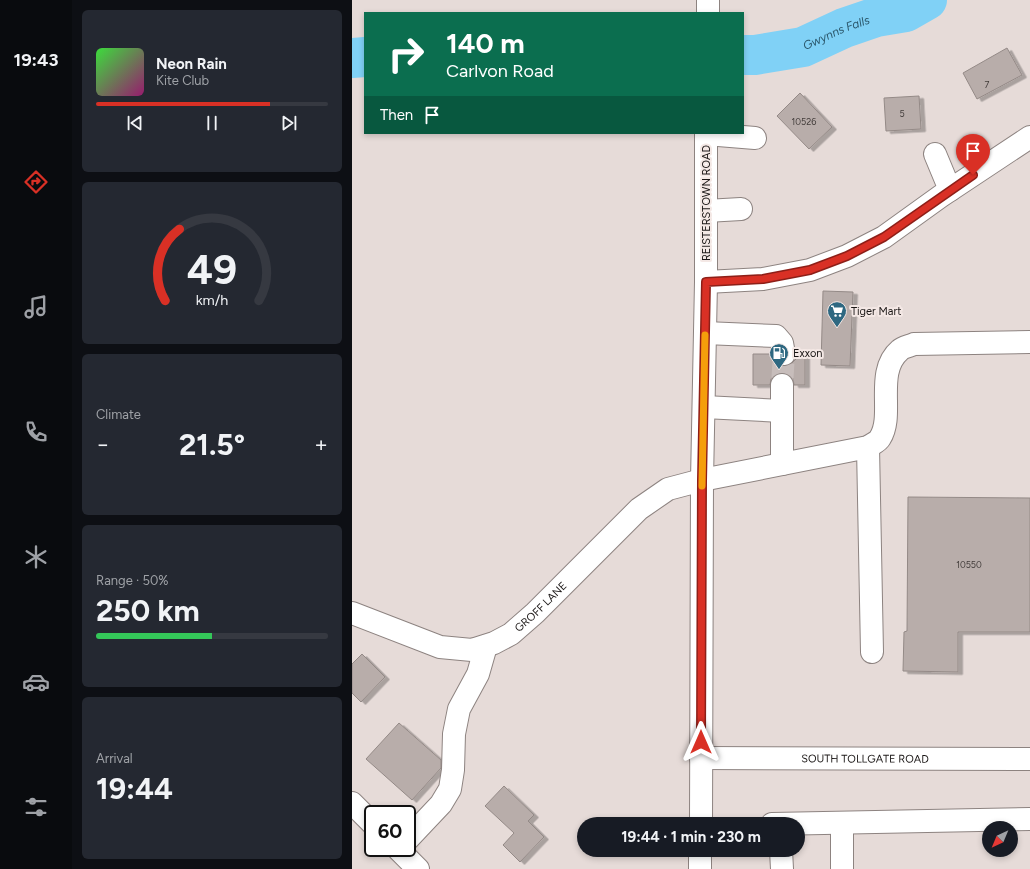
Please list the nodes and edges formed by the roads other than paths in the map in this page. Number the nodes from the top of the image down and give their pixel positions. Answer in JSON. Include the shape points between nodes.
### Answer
{"nodes":[{"id":1,"x":708,"y":0,"type":"edge"},
{"id":2,"x":708,"y":12,"type":"edge"},
{"id":3,"x":706,"y":134,"type":"edge"},
{"id":4,"x":1030,"y":137,"type":"edge"},
{"id":5,"x":755,"y":138,"type":"dead end"},
{"id":6,"x":935,"y":154,"type":"dead end"},
{"id":7,"x":950,"y":190,"type":"junction"},
{"id":8,"x":741,"y":209,"type":"dead end"},
{"id":9,"x":706,"y":211,"type":"junction"},
{"id":10,"x":706,"y":282,"type":"junction"},
{"id":11,"x":705,"y":333,"type":"junction"},
{"id":12,"x":1030,"y":342,"type":"edge"},
{"id":13,"x":784,"y":354,"type":"tunnel mouth"},
{"id":14,"x":782,"y":385,"type":"tunnel mouth"},
{"id":15,"x":704,"y":407,"type":"junction"},
{"id":16,"x":782,"y":411,"type":"junction"},
{"id":17,"x":868,"y":447,"type":"junction"},
{"id":18,"x":782,"y":464,"type":"junction"},
{"id":19,"x":702,"y":480,"type":"junction"},
{"id":20,"x":352,"y":613,"type":"edge"},
{"id":21,"x":486,"y":646,"type":"junction"},
{"id":22,"x":872,"y":652,"type":"dead end"},
{"id":23,"x":701,"y":758,"type":"junction"},
{"id":24,"x":1030,"y":760,"type":"edge"},
{"id":25,"x":352,"y":803,"type":"edge"},
{"id":26,"x":364,"y":815,"type":"edge"},
{"id":27,"x":701,"y":817,"type":"edge"},
{"id":28,"x":1030,"y":819,"type":"edge"},
{"id":29,"x":842,"y":823,"type":"junction"},
{"id":30,"x":805,"y":824,"type":"edge"},
{"id":31,"x":416,"y":830,"type":"edge"},
{"id":32,"x":409,"y":857,"type":"edge"},
{"id":33,"x":700,"y":857,"type":"edge"},
{"id":34,"x":781,"y":857,"type":"edge"},
{"id":35,"x":418,"y":869,"type":"edge"},
{"id":36,"x":700,"y":869,"type":"edge"},
{"id":37,"x":782,"y":869,"type":"edge"},
{"id":38,"x":842,"y":869,"type":"edge"}],
"edges":[{"from":1,"to":2,"type":"street"},
{"from":3,"to":5,"type":"street"},
{"from":3,"to":9,"type":"street","name":"REISTERSTOWN ROAD"},
{"from":4,"to":7,"type":"street"},
{"from":6,"to":7,"type":"street"},
{"from":7,"to":10,"type":"street","via":[[884,237],[847,256],[810,270],[763,279]]},
{"from":8,"to":9,"type":"street"},
{"from":9,"to":10,"type":"street","name":"REISTERSTOWN ROAD"},
{"from":10,"to":11,"type":"street","name":"REISTERSTOWN ROAD"},
{"from":11,"to":13,"type":"street","via":[[776,336],[782,343]]},
{"from":11,"to":15,"type":"street","name":"REISTERSTOWN ROAD"},
{"from":12,"to":17,"type":"street","via":[[914,344],[900,350],[891,361],[886,375],[885,428],[880,439]]},
{"from":14,"to":16,"type":"street"},
{"from":15,"to":16,"type":"street"},
{"from":15,"to":19,"type":"street","name":"REISTERSTOWN ROAD"},
{"from":16,"to":18,"type":"street"},
{"from":17,"to":18,"type":"street","name":"GROFF LANE"},
{"from":17,"to":22,"type":"street"},
{"from":18,"to":19,"type":"street","name":"GROFF LANE"},
{"from":19,"to":21,"type":"street","name":"GROFF LANE","via":[[668,489],[639,509],[535,613],[511,634]]},
{"from":19,"to":23,"type":"street","name":"REISTERSTOWN ROAD"},
{"from":20,"to":21,"type":"street","name":"GROFF LANE","via":[[440,647],[472,650]]},
{"from":21,"to":31,"type":"street","via":[[478,674],[459,709],[454,734],[450,789],[441,804]]},
{"from":23,"to":24,"type":"street","name":"SOUTH TOLLGATE ROAD"},
{"from":23,"to":27,"type":"street","name":"REISTERSTOWN ROAD"},
{"from":25,"to":26,"type":"street"},
{"from":28,"to":29,"type":"street"},
{"from":29,"to":30,"type":"street"},
{"from":29,"to":38,"type":"street"},
{"from":32,"to":35,"type":"street"},
{"from":33,"to":36,"type":"street"},
{"from":34,"to":37,"type":"street"}]}
